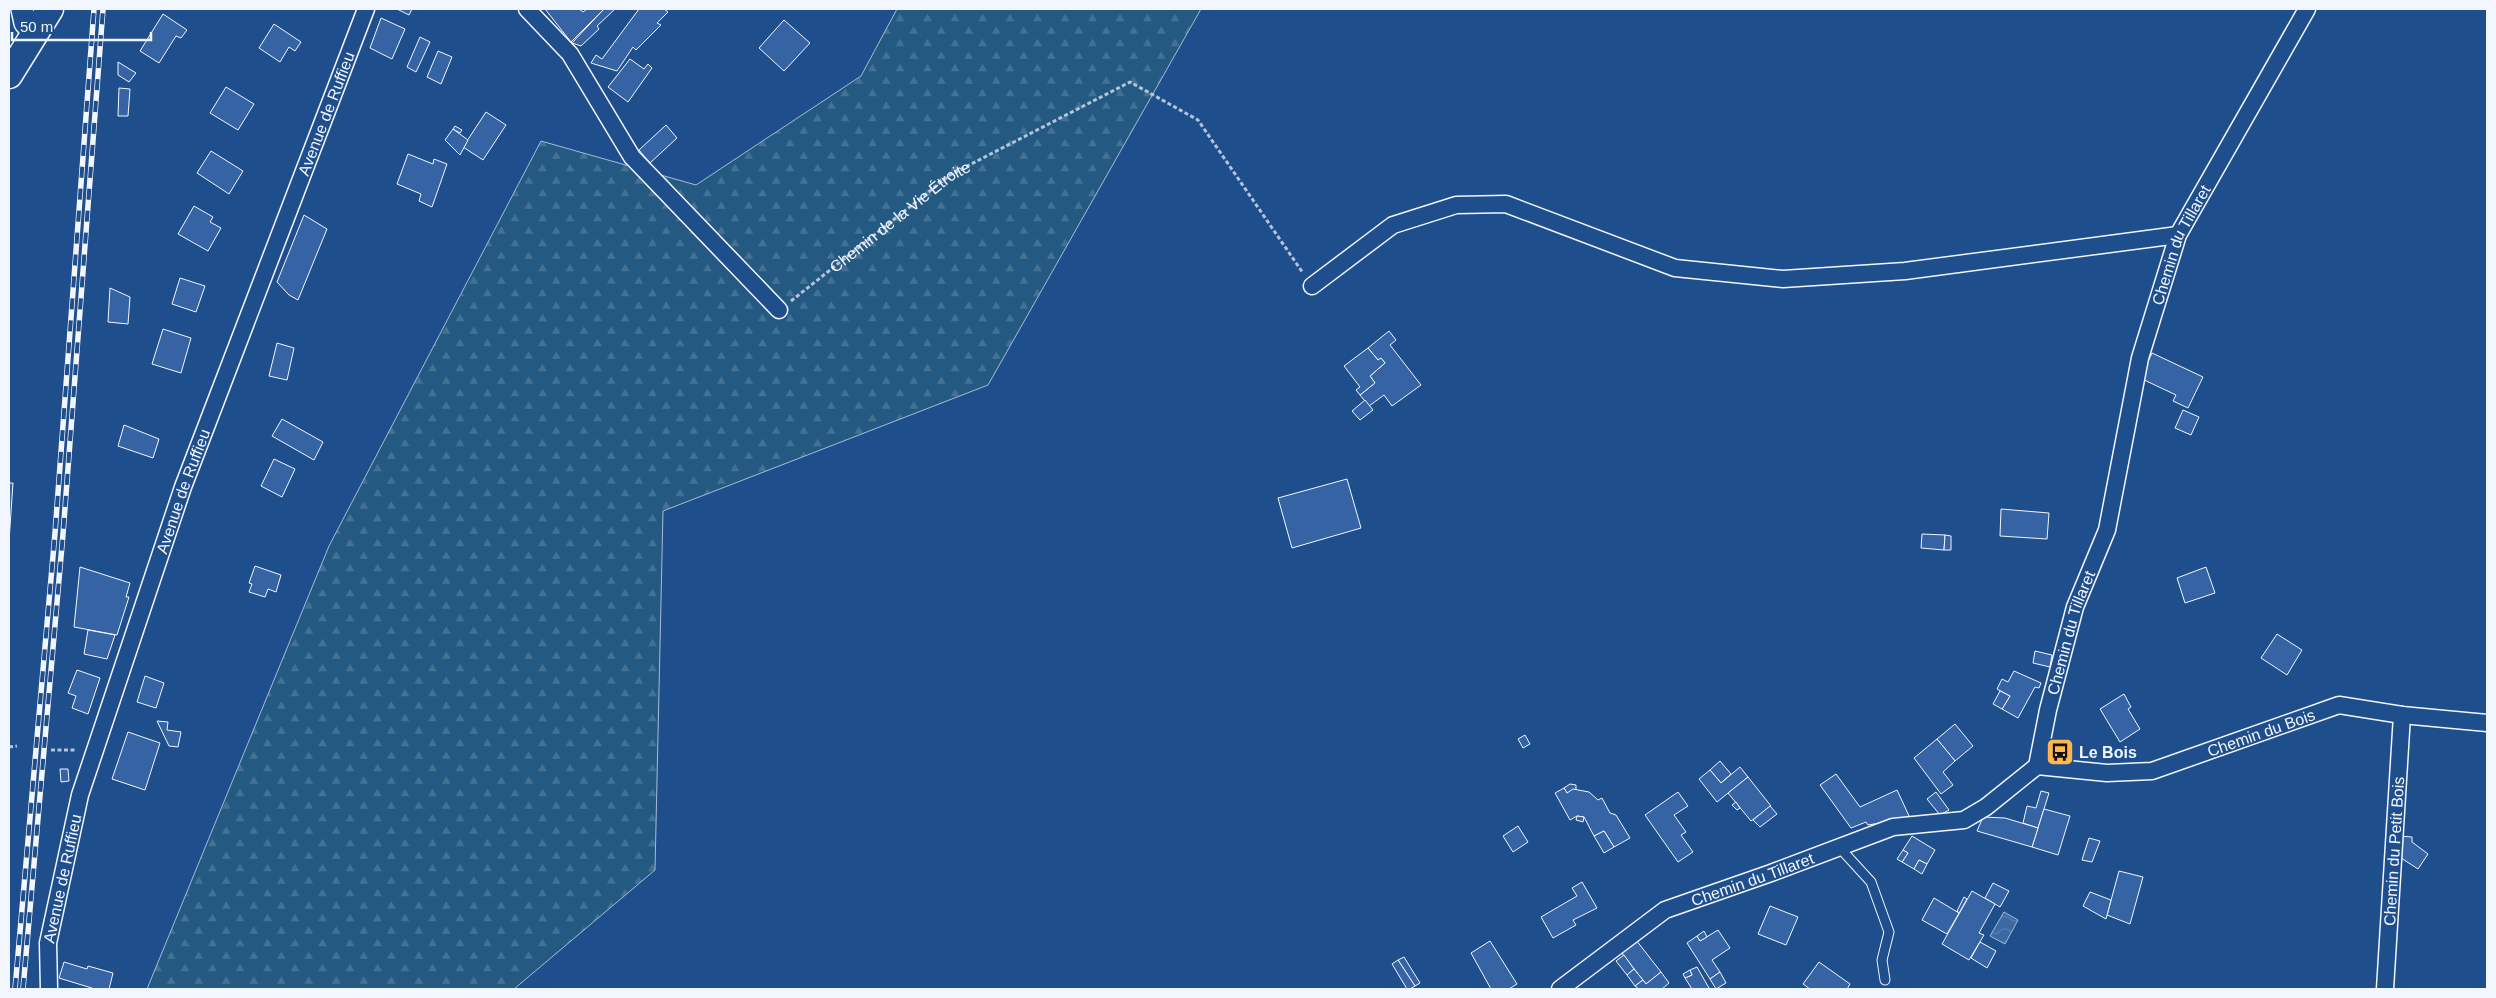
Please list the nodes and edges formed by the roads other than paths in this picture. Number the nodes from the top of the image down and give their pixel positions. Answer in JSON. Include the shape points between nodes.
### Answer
{"nodes":[{"id":1,"x":22,"y":9,"type":"edge"},
{"id":2,"x":50,"y":9,"type":"edge"},
{"id":3,"x":366,"y":9,"type":"edge"},
{"id":4,"x":527,"y":9,"type":"edge"},
{"id":5,"x":2307,"y":9,"type":"edge"},
{"id":6,"x":34,"y":33,"type":"junction"},
{"id":7,"x":9,"y":75,"type":"edge"},
{"id":8,"x":2178,"y":235,"type":"junction"},
{"id":9,"x":1312,"y":286,"type":"road end"},
{"id":10,"x":779,"y":310,"type":"road end"},
{"id":11,"x":2402,"y":715,"type":"junction"},
{"id":12,"x":2487,"y":723,"type":"edge"},
{"id":13,"x":2037,"y":766,"type":"junction"},
{"id":14,"x":1839,"y":847,"type":"junction"},
{"id":15,"x":1885,"y":980,"type":"dead end"},
{"id":16,"x":49,"y":989,"type":"edge"},
{"id":17,"x":1560,"y":989,"type":"edge"},
{"id":18,"x":2385,"y":989,"type":"edge"}],
"edges":[{"from":1,"to":6,"type":"street","via":[[26,23]]},
{"from":2,"to":6,"type":"main road"},
{"from":3,"to":16,"type":"street","name":"Avenue de Ruffieu","via":[[183,487],[80,795],[48,943]]},
{"from":4,"to":10,"type":"street","via":[[570,54],[632,157]]},
{"from":5,"to":8,"type":"street","name":"Chemin du Tillaret"},
{"from":6,"to":7,"type":"main road"},
{"from":8,"to":9,"type":"street","via":[[1905,271],[1782,279],[1675,268],[1506,204],[1456,206],[1393,225]]},
{"from":8,"to":13,"type":"street","name":"Chemin du Tillaret","via":[[2140,358],[2107,530],[2074,607]]},
{"from":11,"to":12,"type":"street","name":"Chemin du Bois"},
{"from":11,"to":13,"type":"street","name":"Chemin du Bois","via":[[2339,705],[2152,771],[2107,773]]},
{"from":11,"to":18,"type":"street","name":"Chemin du Petit Bois"},
{"from":13,"to":14,"type":"street","name":"Chemin du Tillaret","via":[[1986,807],[1964,820],[1893,827]]},
{"from":14,"to":15,"type":"lane","via":[[1871,882],[1889,932],[1882,960]]},
{"from":14,"to":17,"type":"street","name":"Chemin du Tillaret","via":[[1665,910]]}]}
